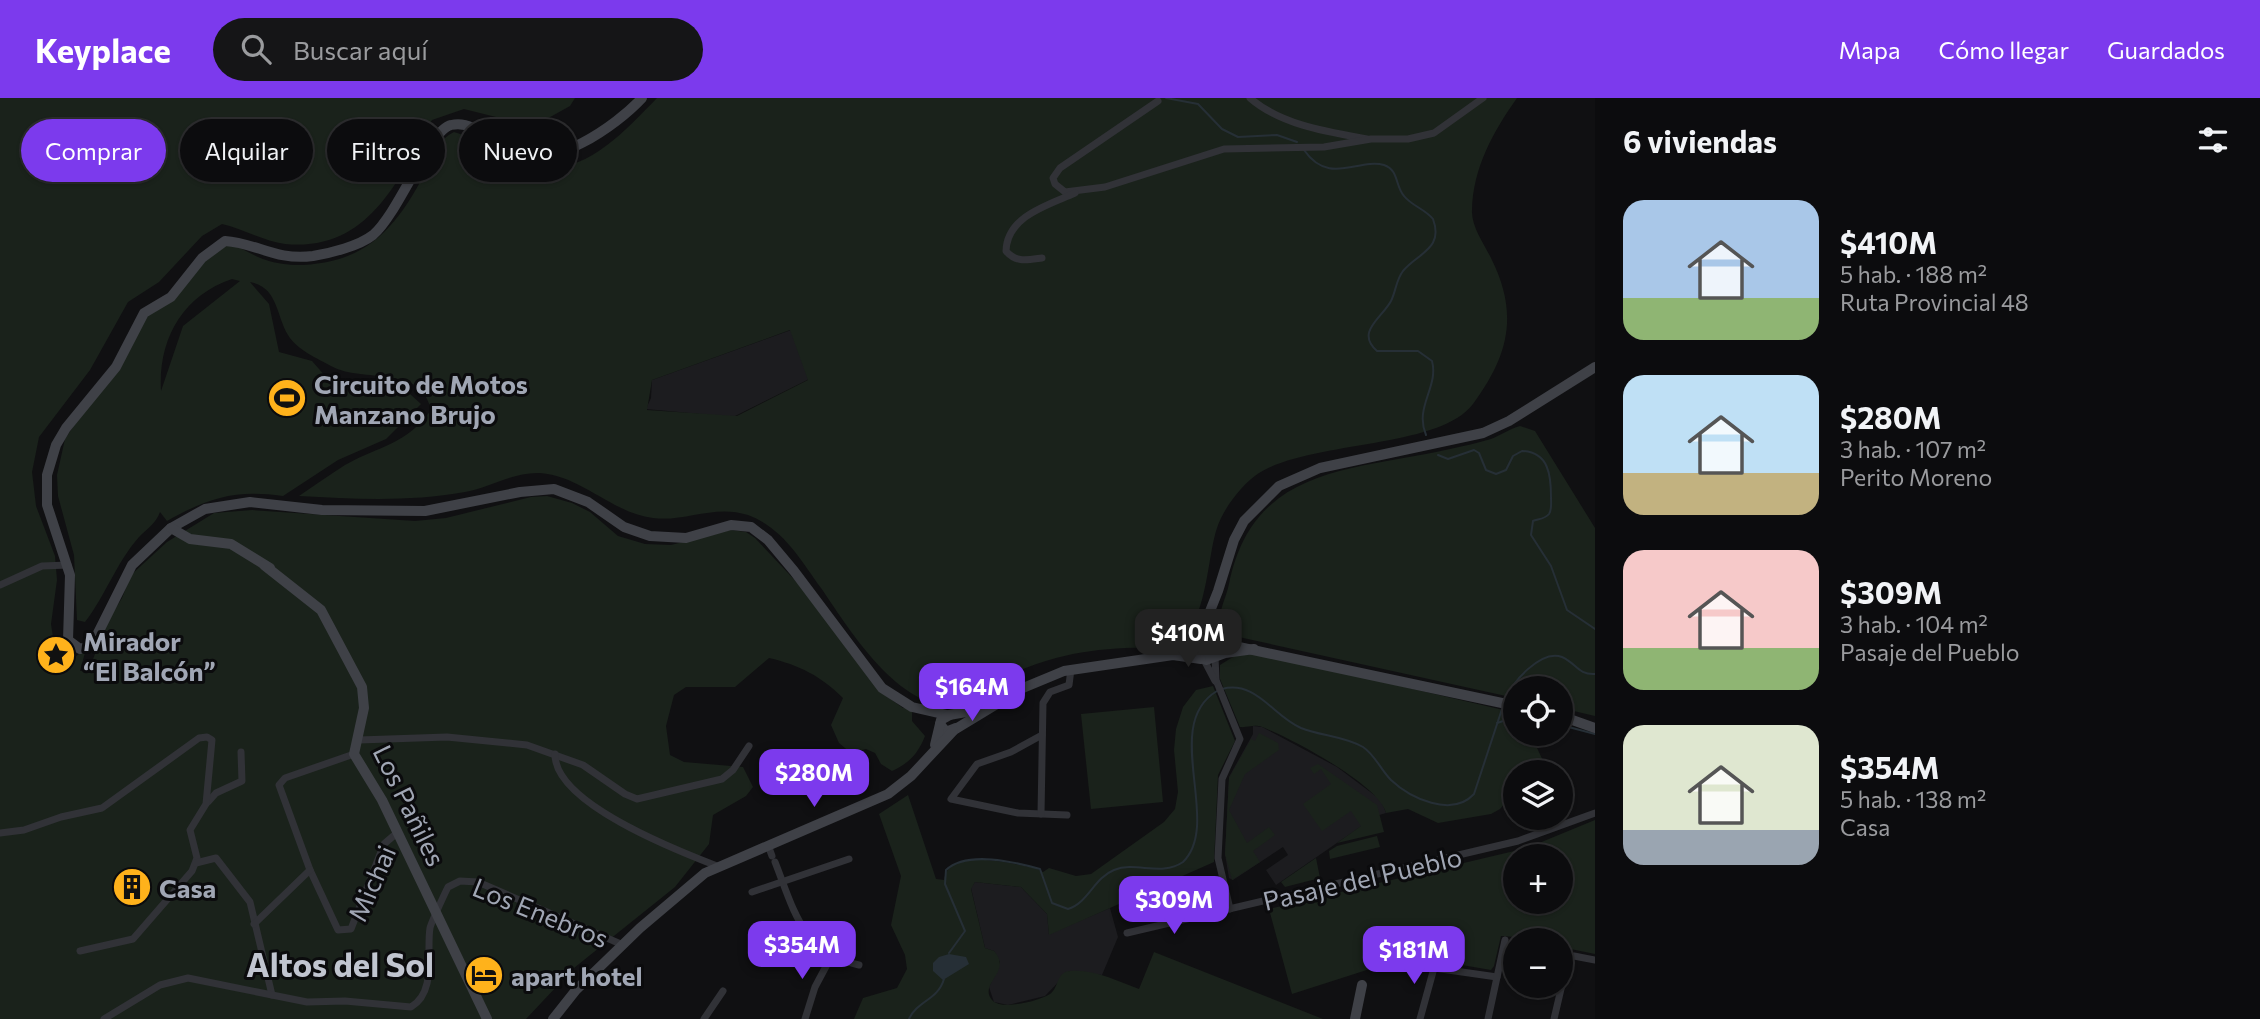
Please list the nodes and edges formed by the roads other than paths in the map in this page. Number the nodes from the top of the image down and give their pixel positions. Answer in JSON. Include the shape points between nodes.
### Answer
{"nodes":[{"id":1,"x":642,"y":98,"type":"edge"},
{"id":2,"x":1250,"y":98,"type":"edge"},
{"id":3,"x":1483,"y":98,"type":"edge"},
{"id":4,"x":1158,"y":101,"type":"dead end"},
{"id":5,"x":1371,"y":139,"type":"junction"},
{"id":6,"x":1079,"y":192,"type":"junction"},
{"id":7,"x":1042,"y":258,"type":"dead end"},
{"id":8,"x":1595,"y":367,"type":"edge"},
{"id":9,"x":171,"y":528,"type":"junction"},
{"id":10,"x":68,"y":565,"type":"junction"},
{"id":11,"x":0,"y":584,"type":"edge"},
{"id":12,"x":1211,"y":612,"type":"junction"},
{"id":13,"x":1214,"y":640,"type":"junction"},
{"id":14,"x":1198,"y":641,"type":"junction"},
{"id":15,"x":1258,"y":650,"type":"junction"},
{"id":16,"x":1216,"y":656,"type":"junction"},
{"id":17,"x":1202,"y":660,"type":"junction"},
{"id":18,"x":1071,"y":667,"type":"junction"},
{"id":19,"x":1218,"y":685,"type":"junction"},
{"id":20,"x":1503,"y":703,"type":"edge"},
{"id":21,"x":1595,"y":721,"type":"edge"},
{"id":22,"x":947,"y":725,"type":"junction"},
{"id":23,"x":1595,"y":728,"type":"edge"},
{"id":24,"x":1042,"y":732,"type":"junction"},
{"id":25,"x":359,"y":740,"type":"junction"},
{"id":26,"x":749,"y":746,"type":"dead end"},
{"id":27,"x":241,"y":752,"type":"dead end"},
{"id":28,"x":355,"y":754,"type":"junction"},
{"id":29,"x":555,"y":754,"type":"junction"},
{"id":30,"x":206,"y":804,"type":"junction"},
{"id":31,"x":1595,"y":813,"type":"edge"},
{"id":32,"x":1041,"y":814,"type":"junction"},
{"id":33,"x":1066,"y":816,"type":"dead end"},
{"id":34,"x":398,"y":832,"type":"junction"},
{"id":35,"x":0,"y":833,"type":"edge"},
{"id":36,"x":772,"y":854,"type":"junction"},
{"id":37,"x":849,"y":859,"type":"dead end"},
{"id":38,"x":196,"y":863,"type":"junction"},
{"id":39,"x":717,"y":866,"type":"junction"},
{"id":40,"x":310,"y":870,"type":"junction"},
{"id":41,"x":783,"y":884,"type":"junction"},
{"id":42,"x":752,"y":892,"type":"dead end"},
{"id":43,"x":1230,"y":909,"type":"junction"},
{"id":44,"x":438,"y":915,"type":"junction"},
{"id":45,"x":254,"y":924,"type":"junction"},
{"id":46,"x":1127,"y":933,"type":"dead end"},
{"id":47,"x":623,"y":944,"type":"junction"},
{"id":48,"x":1503,"y":949,"type":"edge"},
{"id":49,"x":80,"y":951,"type":"dead end"},
{"id":50,"x":831,"y":957,"type":"junction"},
{"id":51,"x":1595,"y":960,"type":"edge"},
{"id":52,"x":859,"y":965,"type":"dead end"},
{"id":53,"x":1497,"y":977,"type":"junction"},
{"id":54,"x":1362,"y":985,"type":"dead end"},
{"id":55,"x":723,"y":991,"type":"dead end"},
{"id":56,"x":272,"y":995,"type":"junction"},
{"id":57,"x":558,"y":1017,"type":"edge"},
{"id":58,"x":104,"y":1019,"type":"edge"},
{"id":59,"x":486,"y":1019,"type":"edge"},
{"id":60,"x":704,"y":1019,"type":"edge"},
{"id":61,"x":805,"y":1019,"type":"edge"},
{"id":62,"x":1355,"y":1019,"type":"edge"},
{"id":63,"x":1420,"y":1019,"type":"edge"},
{"id":64,"x":1488,"y":1019,"type":"edge"},
{"id":65,"x":1554,"y":1019,"type":"edge"}],
"edges":[{"from":1,"to":10,"type":"main road","via":[[593,138],[548,155],[511,154],[475,129],[450,125],[437,132],[387,220],[371,236],[334,251],[295,257],[269,254],[237,242],[215,246],[171,297],[144,313],[116,366],[56,445],[47,475],[47,505]]},
{"from":2,"to":5,"type":"street","via":[[1306,126]]},
{"from":3,"to":5,"type":"street","via":[[1434,133],[1408,139]]},
{"from":4,"to":6,"type":"street","via":[[1060,168],[1055,184],[1065,192]]},
{"from":5,"to":6,"type":"street","via":[[1324,146],[1223,149]]},
{"from":6,"to":7,"type":"street","via":[[1026,216],[1007,239],[1006,251],[1012,258]]},
{"from":8,"to":12,"type":"main road","via":[[1483,433],[1362,457],[1284,483],[1240,527]]},
{"from":9,"to":10,"type":"main road","via":[[132,565],[86,649],[73,647],[66,636],[71,586]]},
{"from":9,"to":22,"type":"main road","via":[[205,509],[228,503],[410,512],[544,488],[576,496],[624,527],[650,536],[686,538],[731,525],[751,527],[794,571],[877,682],[894,697]]},
{"from":9,"to":25,"type":"main road","name":"Los Pañiles","via":[[190,539],[236,546],[324,613],[362,687],[365,704]]},
{"from":10,"to":11,"type":"street","via":[[42,566]]},
{"from":12,"to":13,"type":"main road","via":[[1209,629]]},
{"from":12,"to":14,"type":"main road"},
{"from":13,"to":14,"type":"main road"},
{"from":13,"to":15,"type":"main road"},
{"from":13,"to":16,"type":"main road"},
{"from":14,"to":17,"type":"main road","via":[[1195,651]]},
{"from":14,"to":18,"type":"main road","via":[[1182,649]]},
{"from":15,"to":16,"type":"main road"},
{"from":15,"to":20,"type":"main road"},
{"from":16,"to":17,"type":"main road"},
{"from":16,"to":19,"type":"street"},
{"from":17,"to":18,"type":"main road","via":[[1177,655]]},
{"from":17,"to":19,"type":"street"},
{"from":18,"to":22,"type":"main road","via":[[1027,681]]},
{"from":18,"to":24,"type":"street","via":[[1069,685],[1050,692],[1044,700]]},
{"from":19,"to":43,"type":"street","via":[[1240,740],[1222,779],[1219,858]]},
{"from":21,"to":23,"type":"main road","via":[[1561,716]]},
{"from":22,"to":36,"type":"main road","via":[[911,776],[888,794]]},
{"from":24,"to":32,"type":"street"},
{"from":24,"to":32,"type":"street","via":[[1014,750],[977,764],[951,797],[956,802]]},
{"from":25,"to":28,"type":"main road","name":"Los Pañiles"},
{"from":25,"to":29,"type":"street","via":[[457,738],[521,743]]},
{"from":26,"to":29,"type":"street","via":[[722,779],[642,799],[628,796],[587,768]]},
{"from":27,"to":30,"type":"street","via":[[242,781],[216,793]]},
{"from":28,"to":34,"type":"main road","name":"Los Pañiles"},
{"from":28,"to":40,"type":"street","via":[[280,782]]},
{"from":29,"to":39,"type":"street","via":[[557,768],[589,804],[667,847]]},
{"from":30,"to":35,"type":"street","via":[[213,745],[207,737],[196,740],[102,808]]},
{"from":30,"to":38,"type":"street","via":[[190,830]]},
{"from":31,"to":43,"type":"street","name":"Pasaje del Pueblo","via":[[1518,841]]},
{"from":32,"to":33,"type":"street"},
{"from":34,"to":40,"type":"street","name":"Michai","via":[[384,844],[352,926],[343,932],[337,929]]},
{"from":34,"to":44,"type":"main road","name":"Los Pañiles"},
{"from":36,"to":39,"type":"main road"},
{"from":36,"to":41,"type":"street"},
{"from":37,"to":41,"type":"street"},
{"from":38,"to":45,"type":"street","via":[[218,860],[249,900]]},
{"from":38,"to":49,"type":"street","via":[[136,937]]},
{"from":39,"to":47,"type":"main road","via":[[698,877]]},
{"from":40,"to":45,"type":"street"},
{"from":41,"to":42,"type":"street"},
{"from":41,"to":50,"type":"street","via":[[802,928]]},
{"from":43,"to":46,"type":"street","name":"Pasaje del Pueblo"},
{"from":44,"to":47,"type":"street","name":"Los Enebros","via":[[451,885],[475,881]]},
{"from":44,"to":56,"type":"street","via":[[430,928],[428,976],[415,1005],[312,1002]]},
{"from":44,"to":59,"type":"main road","name":"Los Pañiles"},
{"from":45,"to":56,"type":"street"},
{"from":47,"to":57,"type":"main road"},
{"from":48,"to":53,"type":"street"},
{"from":50,"to":52,"type":"street"},
{"from":50,"to":61,"type":"street"},
{"from":51,"to":65,"type":"street","via":[[1570,957]]},
{"from":53,"to":63,"type":"street","via":[[1434,968]]},
{"from":53,"to":64,"type":"street"},
{"from":54,"to":62,"type":"main road"},
{"from":55,"to":60,"type":"street"},
{"from":56,"to":58,"type":"street","via":[[182,979],[160,985]]}]}
